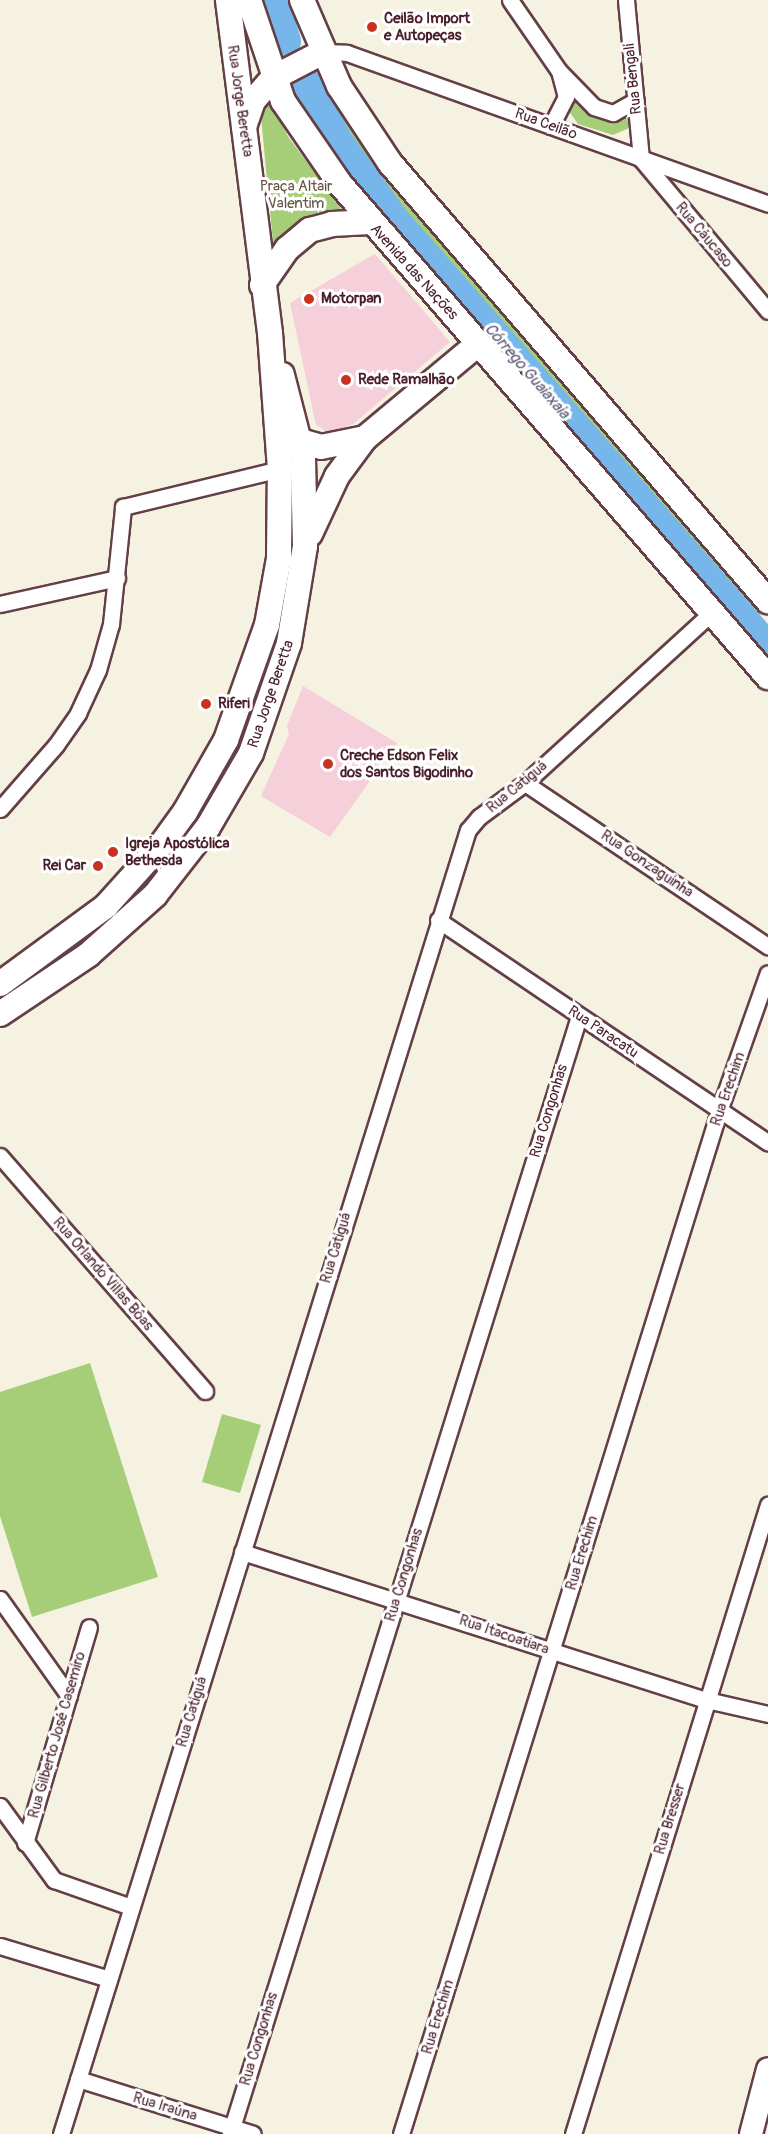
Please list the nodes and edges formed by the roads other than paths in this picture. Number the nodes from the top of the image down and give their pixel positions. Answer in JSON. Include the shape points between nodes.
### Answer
{"nodes":[{"id":1,"x":228,"y":0,"type":"edge"},
{"id":2,"x":249,"y":0,"type":"edge"},
{"id":3,"x":302,"y":0,"type":"edge"},
{"id":4,"x":510,"y":0,"type":"edge"},
{"id":5,"x":626,"y":0,"type":"edge"},
{"id":6,"x":323,"y":52,"type":"junction"},
{"id":7,"x":559,"y":71,"type":"junction"},
{"id":8,"x":273,"y":78,"type":"junction"},
{"id":9,"x":636,"y":100,"type":"junction"},
{"id":10,"x":244,"y":126,"type":"junction"},
{"id":11,"x":551,"y":126,"type":"junction"},
{"id":12,"x":641,"y":159,"type":"junction"},
{"id":13,"x":768,"y":204,"type":"edge"},
{"id":14,"x":370,"y":222,"type":"junction"},
{"id":15,"x":262,"y":285,"type":"junction"},
{"id":16,"x":768,"y":311,"type":"edge"},
{"id":17,"x":478,"y":344,"type":"junction"},
{"id":18,"x":271,"y":345,"type":"junction"},
{"id":19,"x":365,"y":438,"type":"junction"},
{"id":20,"x":302,"y":444,"type":"junction"},
{"id":21,"x":279,"y":469,"type":"junction"},
{"id":22,"x":305,"y":546,"type":"junction"},
{"id":23,"x":117,"y":578,"type":"junction"},
{"id":24,"x":764,"y":588,"type":"edge"},
{"id":25,"x":0,"y":604,"type":"edge"},
{"id":26,"x":712,"y":612,"type":"junction"},
{"id":27,"x":768,"y":677,"type":"edge"},
{"id":28,"x":525,"y":783,"type":"junction"},
{"id":29,"x":0,"y":808,"type":"edge"},
{"id":30,"x":438,"y":920,"type":"junction"},
{"id":31,"x":768,"y":946,"type":"edge"},
{"id":32,"x":768,"y":973,"type":"edge"},
{"id":33,"x":0,"y":984,"type":"edge"},
{"id":34,"x":0,"y":1014,"type":"edge"},
{"id":35,"x":579,"y":1016,"type":"junction"},
{"id":36,"x":720,"y":1111,"type":"junction"},
{"id":37,"x":768,"y":1143,"type":"edge"},
{"id":38,"x":0,"y":1156,"type":"edge"},
{"id":39,"x":205,"y":1391,"type":"dead end"},
{"id":40,"x":768,"y":1505,"type":"edge"},
{"id":41,"x":242,"y":1552,"type":"junction"},
{"id":42,"x":397,"y":1598,"type":"junction"},
{"id":43,"x":0,"y":1599,"type":"edge"},
{"id":44,"x":89,"y":1627,"type":"dead end"},
{"id":45,"x":552,"y":1651,"type":"junction"},
{"id":46,"x":69,"y":1696,"type":"junction"},
{"id":47,"x":708,"y":1700,"type":"junction"},
{"id":48,"x":768,"y":1714,"type":"edge"},
{"id":49,"x":0,"y":1806,"type":"edge"},
{"id":50,"x":25,"y":1843,"type":"junction"},
{"id":51,"x":131,"y":1907,"type":"junction"},
{"id":52,"x":0,"y":1946,"type":"edge"},
{"id":53,"x":109,"y":1979,"type":"junction"},
{"id":54,"x":768,"y":2069,"type":"edge"},
{"id":55,"x":78,"y":2079,"type":"junction"},
{"id":56,"x":231,"y":2131,"type":"edge"},
{"id":57,"x":61,"y":2134,"type":"edge"},
{"id":58,"x":253,"y":2134,"type":"edge"},
{"id":59,"x":401,"y":2134,"type":"edge"},
{"id":60,"x":573,"y":2134,"type":"edge"},
{"id":61,"x":751,"y":2134,"type":"edge"}],
"edges":[{"from":1,"to":10,"type":"main road","name":"Rua Jorge Beretta"},
{"from":2,"to":8,"type":"main road","name":"Avenida das Nações"},
{"from":3,"to":6,"type":"main road"},
{"from":4,"to":7,"type":"street"},
{"from":5,"to":9,"type":"street","name":"Rua Bengali"},
{"from":6,"to":8,"type":"main road"},
{"from":6,"to":11,"type":"street","name":"Rua Ceilão","via":[[347,53]]},
{"from":6,"to":24,"type":"main road","via":[[354,111],[390,163]]},
{"from":7,"to":9,"type":"street","via":[[600,111],[621,111]]},
{"from":7,"to":11,"type":"street","via":[[566,97]]},
{"from":8,"to":10,"type":"main road","via":[[253,101]]},
{"from":8,"to":14,"type":"main road","name":"Avenida das Nações","via":[[299,128]]},
{"from":9,"to":12,"type":"street","name":"Rua Bengali"},
{"from":10,"to":15,"type":"main road","name":"Rua Jorge Beretta"},
{"from":11,"to":12,"type":"street","name":"Rua Ceilão"},
{"from":12,"to":13,"type":"street","name":"Rua Ceilão"},
{"from":12,"to":16,"type":"street","name":"Rua Cáucaso"},
{"from":14,"to":15,"type":"main road","via":[[332,224],[310,230],[286,249]]},
{"from":14,"to":17,"type":"main road","name":"Avenida das Nações"},
{"from":15,"to":18,"type":"main road","name":"Rua Jorge Beretta"},
{"from":17,"to":19,"type":"main road"},
{"from":17,"to":26,"type":"main road","name":"Avenida das Nações"},
{"from":18,"to":20,"type":"main road","name":"Rua Jorge Beretta"},
{"from":18,"to":21,"type":"main road","name":"Rua Jorge Beretta"},
{"from":19,"to":20,"type":"main road","via":[[336,447]]},
{"from":19,"to":22,"type":"main road","via":[[337,476]]},
{"from":20,"to":22,"type":"main road","name":"Rua Jorge Beretta"},
{"from":21,"to":23,"type":"street","via":[[127,504],[120,515]]},
{"from":21,"to":33,"type":"main road","name":"Rua Jorge Beretta","via":[[279,558],[267,625],[242,702],[207,777],[161,845],[106,906]]},
{"from":22,"to":34,"type":"main road","name":"Rua Jorge Beretta","via":[[292,630],[278,682],[251,753],[208,828],[155,895],[122,927],[59,977]]},
{"from":23,"to":25,"type":"street"},
{"from":23,"to":29,"type":"street","via":[[106,646],[78,713],[29,780]]},
{"from":26,"to":27,"type":"main road","name":"Avenida das Nações"},
{"from":26,"to":28,"type":"street","name":"Rua Catiguá"},
{"from":28,"to":30,"type":"street","name":"Rua Catiguá","via":[[479,817],[468,830]]},
{"from":28,"to":31,"type":"street","name":"Rua Gonzaguinha"},
{"from":30,"to":35,"type":"street","name":"Rua Paracatu"},
{"from":30,"to":41,"type":"street","name":"Rua Catiguá"},
{"from":32,"to":36,"type":"street","name":"Rua Erechim"},
{"from":35,"to":36,"type":"street","name":"Rua Paracatu"},
{"from":35,"to":42,"type":"street","name":"Rua Congonhas"},
{"from":36,"to":37,"type":"street","name":"Rua Paracatu"},
{"from":36,"to":45,"type":"street","name":"Rua Erechim"},
{"from":38,"to":39,"type":"street","name":"Rua Orlando Villas Bôas"},
{"from":40,"to":47,"type":"street","name":"Rua Bresser"},
{"from":41,"to":42,"type":"street","name":"Rua Itacoatiara"},
{"from":41,"to":51,"type":"street","name":"Rua Catiguá"},
{"from":42,"to":45,"type":"street","name":"Rua Itacoatiara"},
{"from":42,"to":56,"type":"street","name":"Rua Congonhas"},
{"from":43,"to":46,"type":"street"},
{"from":44,"to":46,"type":"street","name":"Rua Gilberto José Casemiro"},
{"from":45,"to":47,"type":"street","name":"Rua Itacoatiara"},
{"from":45,"to":59,"type":"street","name":"Rua Erechim"},
{"from":46,"to":50,"type":"street","name":"Rua Gilberto José Casemiro"},
{"from":47,"to":48,"type":"street","name":"Rua Itacoatiara"},
{"from":47,"to":60,"type":"street","name":"Rua Bresser"},
{"from":49,"to":50,"type":"street"},
{"from":50,"to":51,"type":"street","via":[[61,1885]]},
{"from":51,"to":53,"type":"street","name":"Rua Catiguá"},
{"from":52,"to":53,"type":"street"},
{"from":53,"to":55,"type":"street","name":"Rua Catiguá"},
{"from":54,"to":61,"type":"street"},
{"from":55,"to":56,"type":"street","name":"Rua Iraúna"},
{"from":55,"to":57,"type":"street","name":"Rua Catiguá"},
{"from":56,"to":58,"type":"street","name":"Rua Iraúna"}]}
